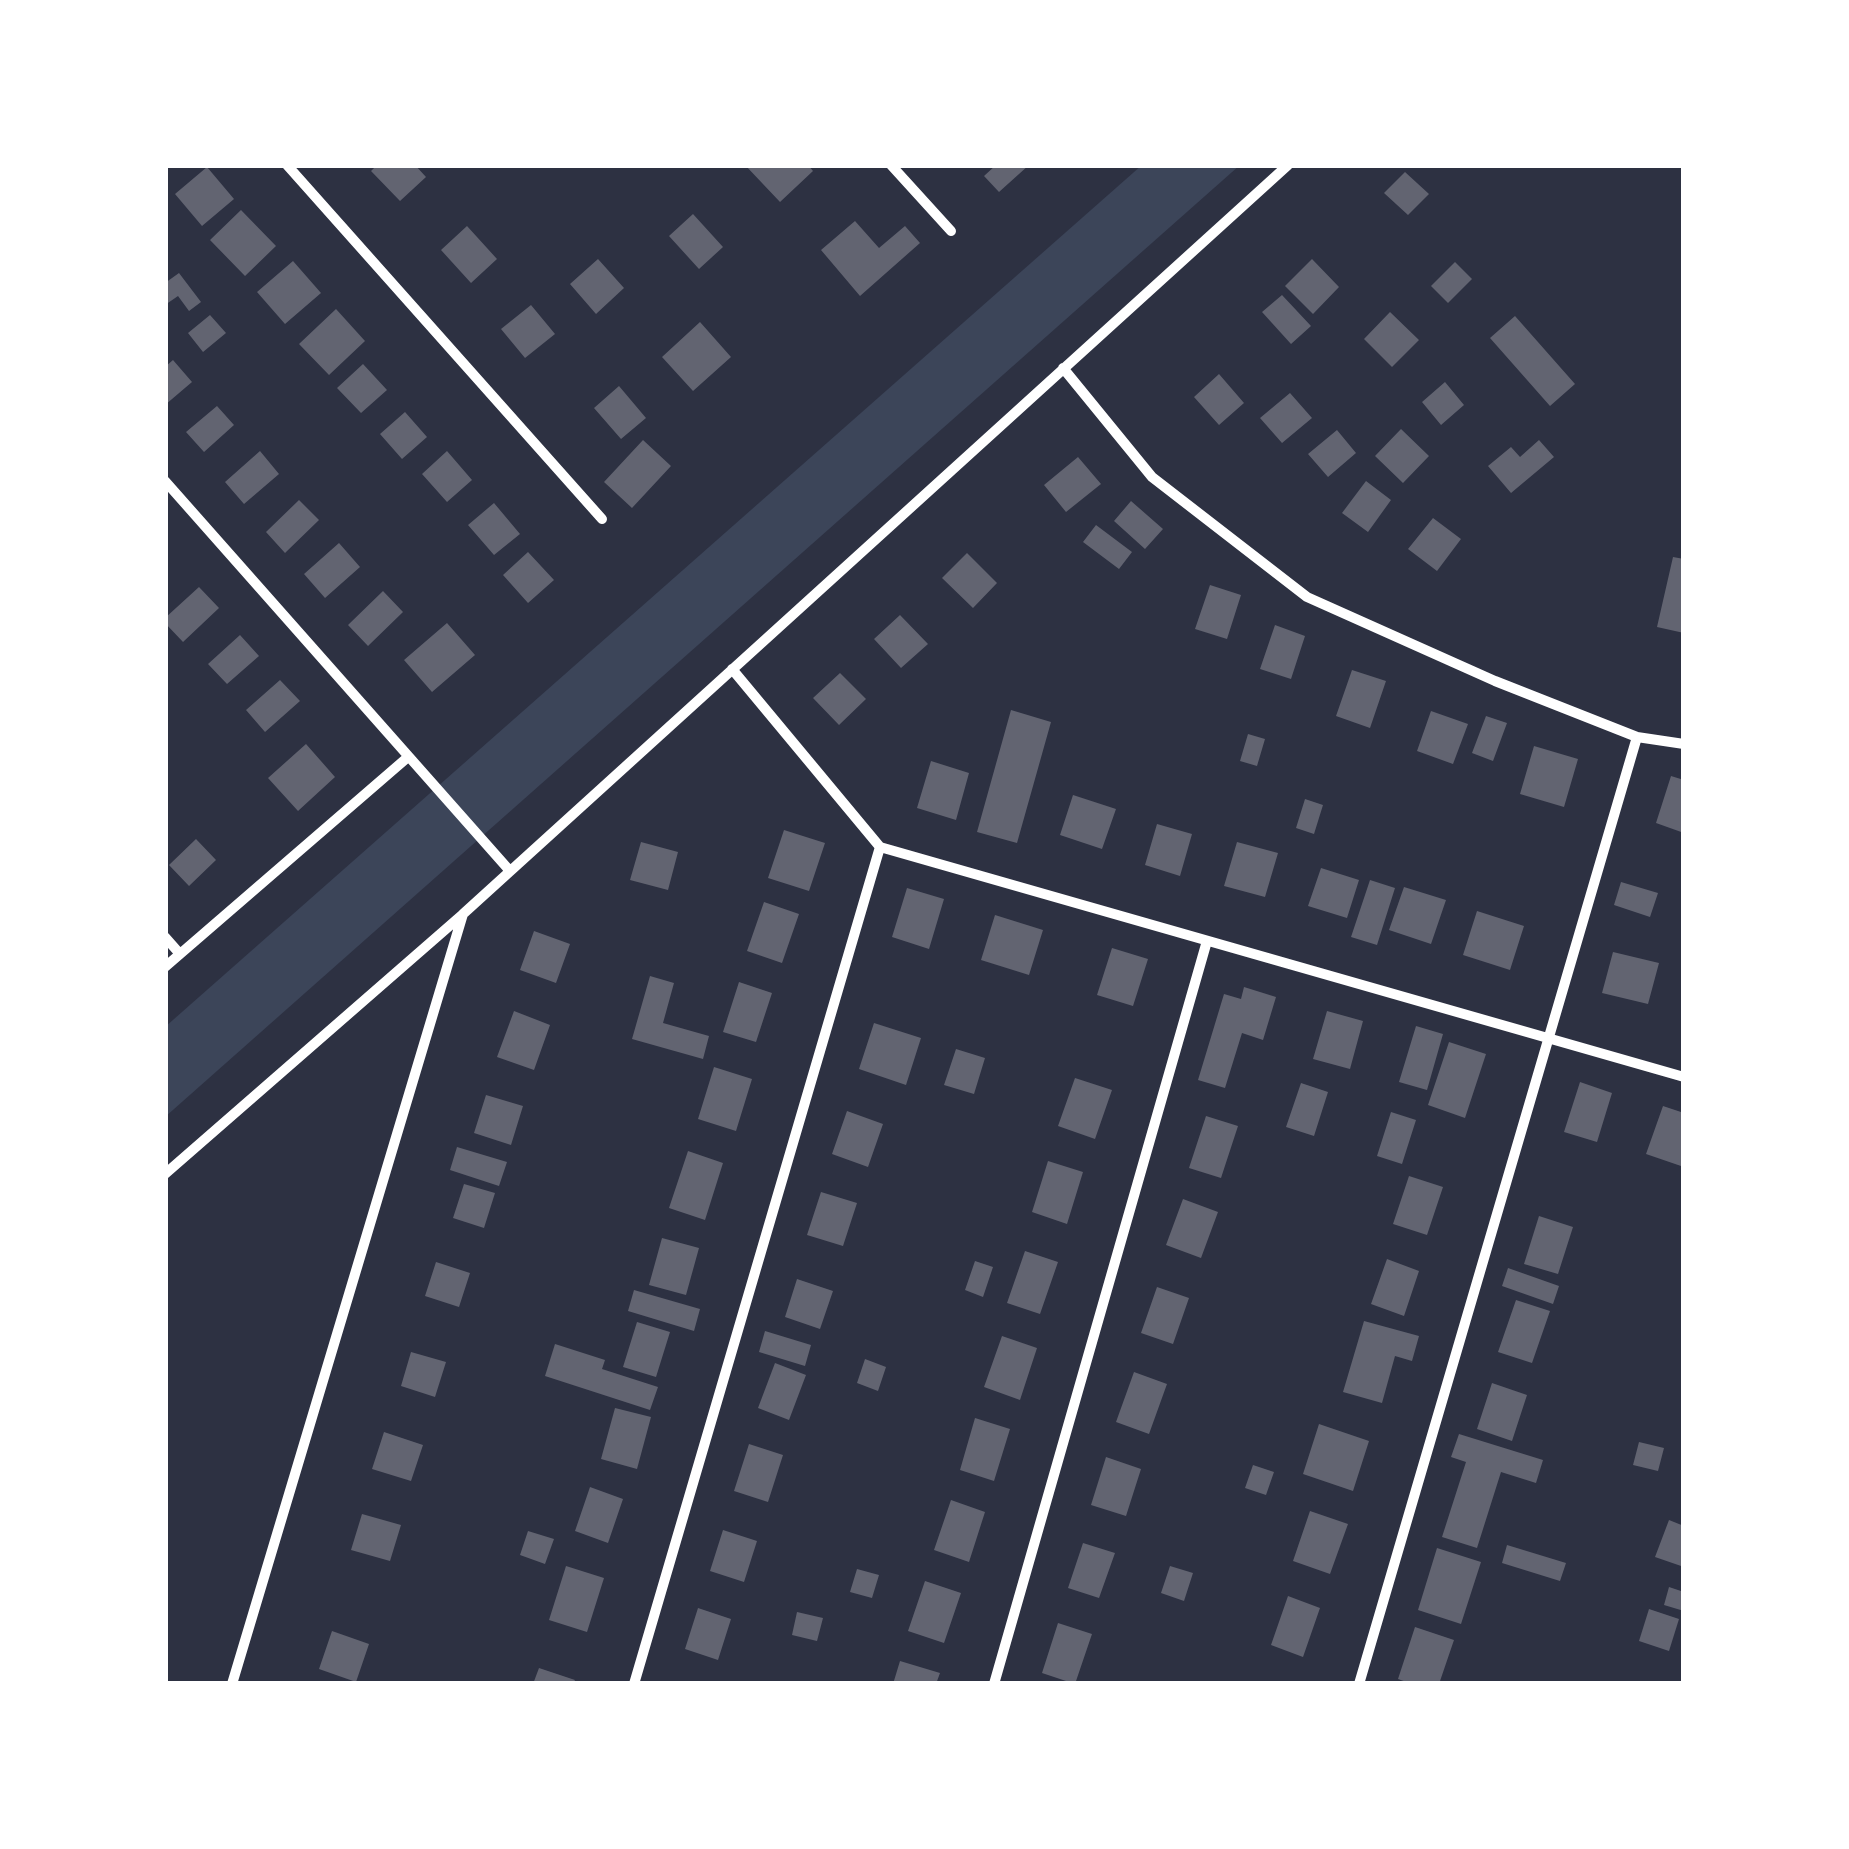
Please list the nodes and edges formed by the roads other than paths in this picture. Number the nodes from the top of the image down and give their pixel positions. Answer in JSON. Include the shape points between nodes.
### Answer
{"nodes":[{"id":1,"x":287,"y":165,"type":"edge"},
{"id":2,"x":891,"y":165,"type":"edge"},
{"id":3,"x":1288,"y":165,"type":"edge"},
{"id":4,"x":951,"y":231,"type":"dead end"},
{"id":5,"x":1062,"y":368,"type":"junction"},
{"id":6,"x":165,"y":481,"type":"edge"},
{"id":7,"x":602,"y":519,"type":"dead end"},
{"id":8,"x":732,"y":669,"type":"junction"},
{"id":9,"x":1637,"y":737,"type":"junction"},
{"id":10,"x":1684,"y":744,"type":"edge"},
{"id":11,"x":408,"y":757,"type":"junction"},
{"id":12,"x":880,"y":847,"type":"junction"},
{"id":13,"x":510,"y":871,"type":"junction"},
{"id":14,"x":463,"y":914,"type":"junction"},
{"id":15,"x":165,"y":938,"type":"edge"},
{"id":16,"x":1206,"y":941,"type":"junction"},
{"id":17,"x":180,"y":954,"type":"junction"},
{"id":18,"x":165,"y":966,"type":"edge"},
{"id":19,"x":1549,"y":1038,"type":"junction"},
{"id":20,"x":1684,"y":1077,"type":"edge"},
{"id":21,"x":165,"y":1174,"type":"edge"},
{"id":22,"x":232,"y":1684,"type":"edge"},
{"id":23,"x":634,"y":1684,"type":"edge"},
{"id":24,"x":994,"y":1684,"type":"edge"},
{"id":25,"x":1359,"y":1684,"type":"edge"}],
"edges":[{"from":1,"to":7,"type":"street"},
{"from":2,"to":4,"type":"street"},
{"from":3,"to":5,"type":"street"},
{"from":5,"to":8,"type":"street"},
{"from":5,"to":9,"type":"street","via":[[1152,477],[1306,597]]},
{"from":6,"to":11,"type":"street"},
{"from":8,"to":12,"type":"street"},
{"from":8,"to":13,"type":"street"},
{"from":9,"to":10,"type":"street"},
{"from":9,"to":19,"type":"street"},
{"from":11,"to":13,"type":"street"},
{"from":11,"to":17,"type":"street"},
{"from":12,"to":16,"type":"street"},
{"from":12,"to":23,"type":"street"},
{"from":13,"to":14,"type":"street"},
{"from":14,"to":21,"type":"street"},
{"from":14,"to":22,"type":"street"},
{"from":15,"to":17,"type":"street"},
{"from":16,"to":19,"type":"street"},
{"from":16,"to":24,"type":"street"},
{"from":17,"to":18,"type":"street"},
{"from":19,"to":20,"type":"street"},
{"from":19,"to":25,"type":"street"}]}
